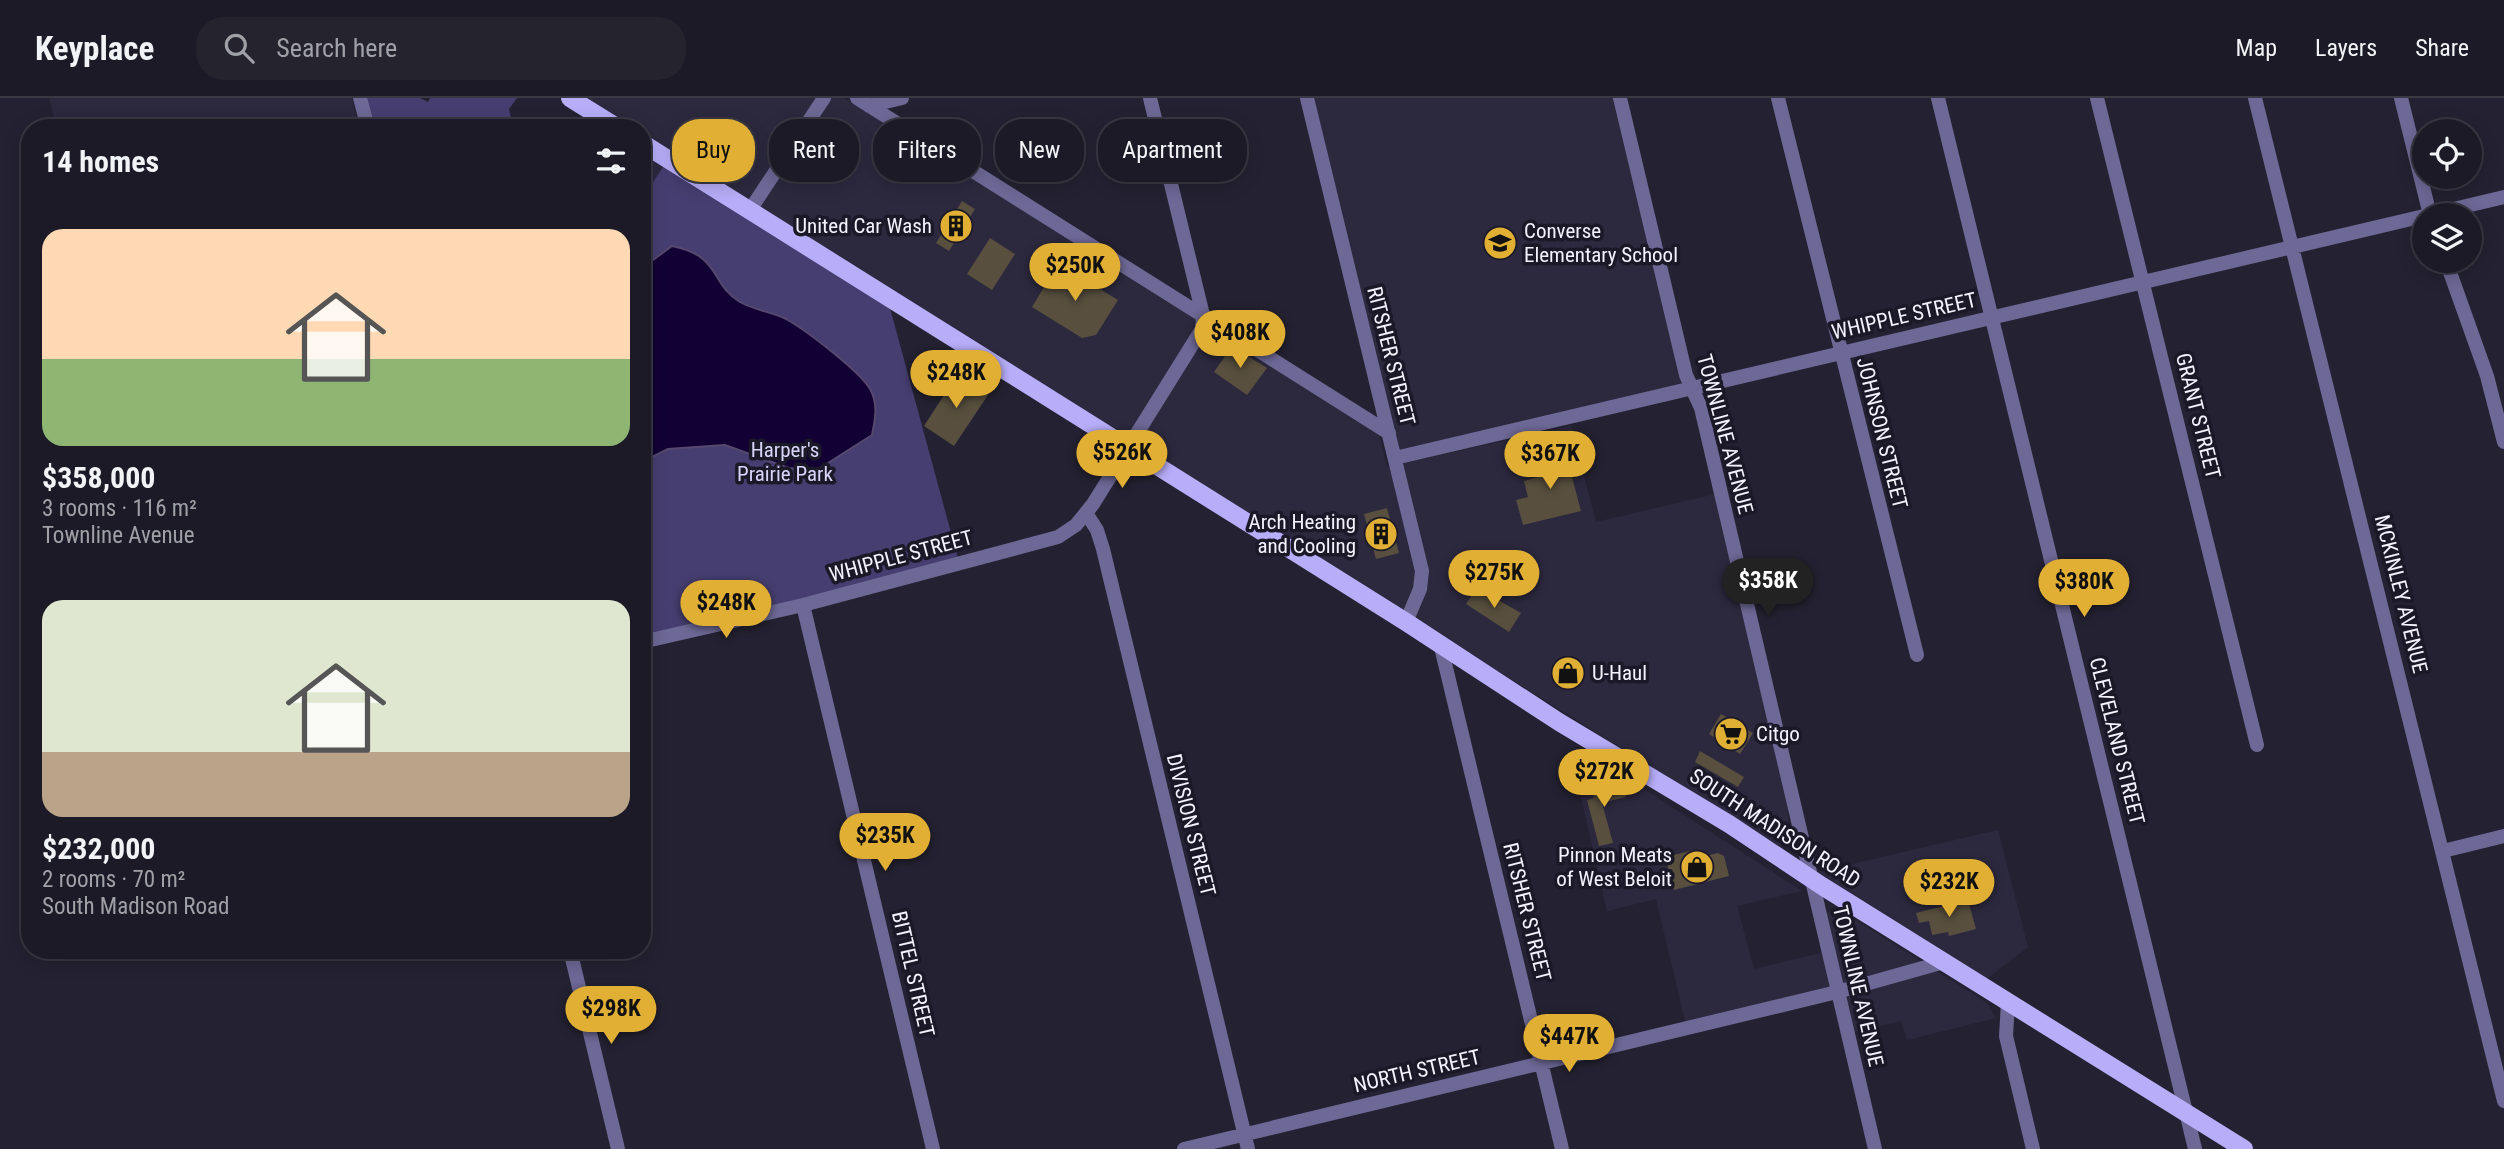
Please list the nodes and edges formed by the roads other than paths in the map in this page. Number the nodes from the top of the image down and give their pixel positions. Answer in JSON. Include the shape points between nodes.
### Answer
{"nodes":[{"id":1,"x":360,"y":98,"type":"edge"},
{"id":2,"x":570,"y":98,"type":"edge"},
{"id":3,"x":824,"y":98,"type":"edge"},
{"id":4,"x":902,"y":98,"type":"edge"},
{"id":5,"x":1150,"y":98,"type":"edge"},
{"id":6,"x":1307,"y":98,"type":"edge"},
{"id":7,"x":1620,"y":98,"type":"edge"},
{"id":8,"x":1778,"y":98,"type":"edge"},
{"id":9,"x":1938,"y":98,"type":"edge"},
{"id":10,"x":2097,"y":98,"type":"edge"},
{"id":11,"x":2255,"y":98,"type":"edge"},
{"id":12,"x":2400,"y":98,"type":"edge"},
{"id":13,"x":863,"y":102,"type":"edge"},
{"id":14,"x":366,"y":119,"type":"edge"},
{"id":15,"x":604,"y":119,"type":"edge"},
{"id":16,"x":651,"y":149,"type":"edge"},
{"id":17,"x":2504,"y":197,"type":"edge"},
{"id":18,"x":2425,"y":203,"type":"edge"},
{"id":19,"x":2479,"y":203,"type":"edge"},
{"id":20,"x":750,"y":210,"type":"junction"},
{"id":21,"x":2412,"y":219,"type":"edge"},
{"id":22,"x":2293,"y":248,"type":"junction"},
{"id":23,"x":2450,"y":273,"type":"edge"},
{"id":24,"x":2144,"y":283,"type":"junction"},
{"id":25,"x":1203,"y":315,"type":"junction"},
{"id":26,"x":1992,"y":317,"type":"junction"},
{"id":27,"x":1840,"y":353,"type":"junction"},
{"id":28,"x":1693,"y":388,"type":"junction"},
{"id":29,"x":1388,"y":433,"type":"junction"},
{"id":30,"x":2504,"y":442,"type":"edge"},
{"id":31,"x":1128,"y":447,"type":"junction"},
{"id":32,"x":1395,"y":458,"type":"junction"},
{"id":33,"x":1086,"y":513,"type":"junction"},
{"id":34,"x":803,"y":605,"type":"junction"},
{"id":35,"x":1406,"y":622,"type":"junction"},
{"id":36,"x":651,"y":640,"type":"edge"},
{"id":37,"x":1440,"y":643,"type":"junction"},
{"id":38,"x":1917,"y":655,"type":"dead end"},
{"id":39,"x":2257,"y":745,"type":"dead end"},
{"id":40,"x":2504,"y":836,"type":"edge"},
{"id":41,"x":2444,"y":851,"type":"junction"},
{"id":42,"x":1811,"y":878,"type":"junction"},
{"id":43,"x":572,"y":959,"type":"edge"},
{"id":44,"x":1944,"y":962,"type":"junction"},
{"id":45,"x":1837,"y":992,"type":"junction"},
{"id":46,"x":2008,"y":1002,"type":"junction"},
{"id":47,"x":1542,"y":1063,"type":"junction"},
{"id":48,"x":2504,"y":1101,"type":"edge"},
{"id":49,"x":2186,"y":1112,"type":"junction"},
{"id":50,"x":1245,"y":1134,"type":"junction"},
{"id":51,"x":618,"y":1149,"type":"edge"},
{"id":52,"x":933,"y":1149,"type":"edge"},
{"id":53,"x":1184,"y":1149,"type":"edge"},
{"id":54,"x":1248,"y":1149,"type":"edge"},
{"id":55,"x":1562,"y":1149,"type":"edge"},
{"id":56,"x":1875,"y":1149,"type":"edge"},
{"id":57,"x":2033,"y":1149,"type":"edge"},
{"id":58,"x":2195,"y":1149,"type":"edge"},
{"id":59,"x":2244,"y":1149,"type":"edge"}],
"edges":[{"from":1,"to":14,"type":"street"},
{"from":2,"to":15,"type":"main road"},
{"from":3,"to":20,"type":"street"},
{"from":4,"to":13,"type":"street"},
{"from":5,"to":25,"type":"street"},
{"from":6,"to":29,"type":"street","name":"RITSHER STREET"},
{"from":7,"to":28,"type":"street","name":"TOWNLINE AVENUE","via":[[1686,375]]},
{"from":8,"to":27,"type":"street","name":"JOHNSON STREET"},
{"from":9,"to":26,"type":"street","name":"CLEVELAND STREET"},
{"from":10,"to":24,"type":"street","name":"GRANT STREET"},
{"from":11,"to":22,"type":"street","name":"MCKINLEY AVENUE"},
{"from":12,"to":18,"type":"street"},
{"from":13,"to":25,"type":"street"},
{"from":16,"to":20,"type":"main road","name":"SOUTH MADISON ROAD"},
{"from":17,"to":19,"type":"street","name":"WHIPPLE STREET"},
{"from":20,"to":31,"type":"main road","name":"SOUTH MADISON ROAD"},
{"from":21,"to":22,"type":"street","name":"WHIPPLE STREET"},
{"from":22,"to":24,"type":"street","name":"WHIPPLE STREET"},
{"from":22,"to":41,"type":"street","name":"MCKINLEY AVENUE"},
{"from":23,"to":30,"type":"street","via":[[2487,376]]},
{"from":24,"to":26,"type":"street","name":"WHIPPLE STREET"},
{"from":24,"to":39,"type":"street","name":"GRANT STREET"},
{"from":25,"to":29,"type":"street"},
{"from":25,"to":31,"type":"street","name":"WHIPPLE STREET","via":[[1197,341]]},
{"from":26,"to":27,"type":"street","name":"WHIPPLE STREET"},
{"from":26,"to":49,"type":"street","name":"CLEVELAND STREET"},
{"from":27,"to":28,"type":"street","name":"WHIPPLE STREET"},
{"from":27,"to":38,"type":"street","name":"JOHNSON STREET"},
{"from":28,"to":32,"type":"street","name":"WHIPPLE STREET"},
{"from":28,"to":42,"type":"street","name":"TOWNLINE AVENUE"},
{"from":29,"to":32,"type":"street","name":"RITSHER STREET"},
{"from":31,"to":33,"type":"street","name":"WHIPPLE STREET"},
{"from":31,"to":35,"type":"main road","name":"SOUTH MADISON ROAD"},
{"from":32,"to":35,"type":"street","name":"RITSHER STREET","via":[[1422,571]]},
{"from":33,"to":34,"type":"street","name":"WHIPPLE STREET","via":[[1058,537]]},
{"from":33,"to":50,"type":"street","name":"DIVISION STREET","via":[[1103,549]]},
{"from":34,"to":36,"type":"street","name":"WHIPPLE STREET"},
{"from":34,"to":52,"type":"street","name":"BITTEL STREET"},
{"from":35,"to":37,"type":"main road","name":"SOUTH MADISON ROAD"},
{"from":37,"to":42,"type":"main road","name":"SOUTH MADISON ROAD"},
{"from":37,"to":47,"type":"street","name":"RITSHER STREET"},
{"from":40,"to":41,"type":"street"},
{"from":41,"to":48,"type":"street","name":"MCKINLEY AVENUE"},
{"from":42,"to":44,"type":"main road","name":"SOUTH MADISON ROAD"},
{"from":42,"to":45,"type":"street","name":"TOWNLINE AVENUE"},
{"from":43,"to":51,"type":"street"},
{"from":44,"to":45,"type":"street","name":"NORTH STREET"},
{"from":44,"to":46,"type":"main road","name":"SOUTH MADISON ROAD"},
{"from":45,"to":47,"type":"street","name":"NORTH STREET"},
{"from":45,"to":56,"type":"street","name":"TOWNLINE AVENUE"},
{"from":46,"to":49,"type":"main road","name":"SOUTH MADISON ROAD"},
{"from":46,"to":57,"type":"street","via":[[2006,1036]]},
{"from":47,"to":50,"type":"street","name":"NORTH STREET"},
{"from":47,"to":55,"type":"street","name":"RITSHER STREET"},
{"from":49,"to":58,"type":"street","name":"CLEVELAND STREET"},
{"from":49,"to":59,"type":"main road","name":"SOUTH MADISON ROAD"},
{"from":50,"to":53,"type":"street","name":"NORTH STREET"},
{"from":50,"to":54,"type":"street","name":"DIVISION STREET"}]}
